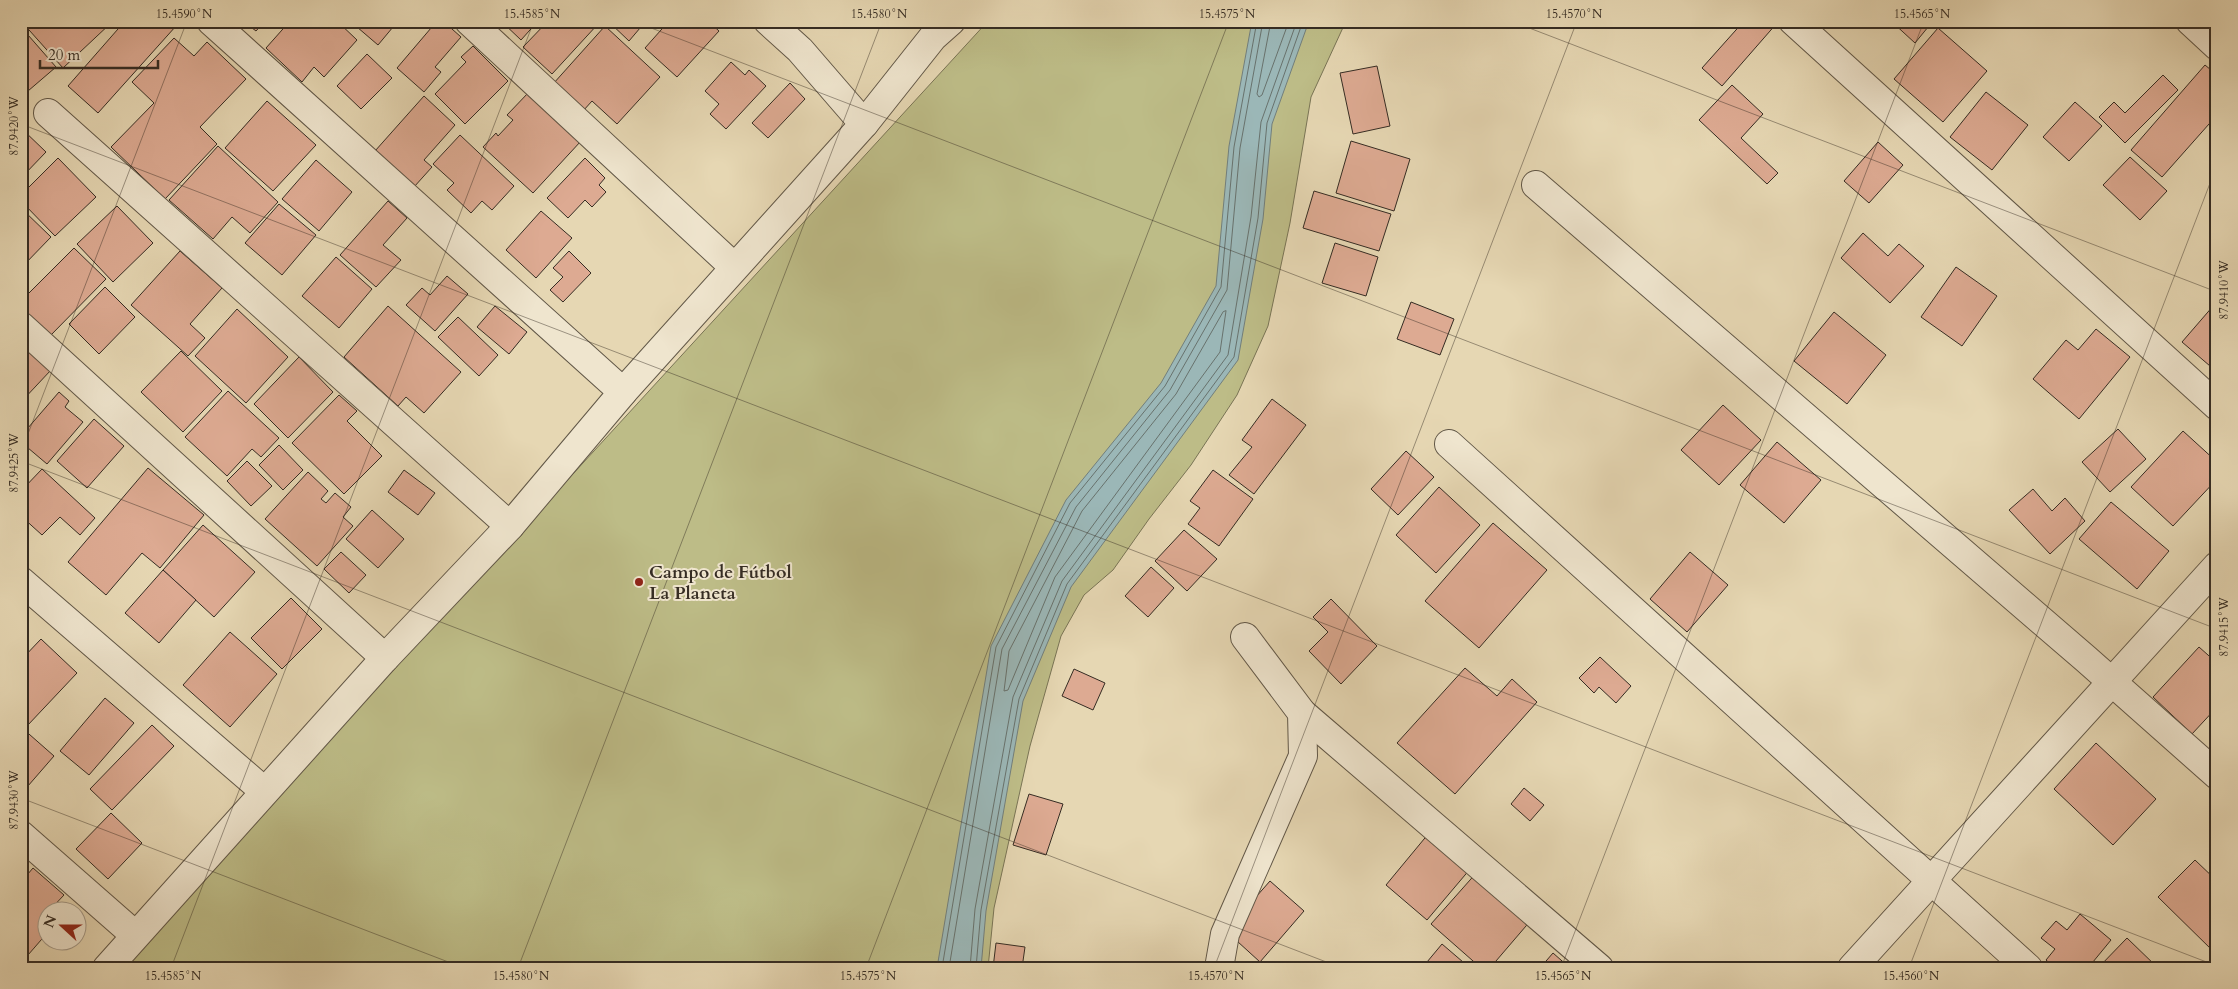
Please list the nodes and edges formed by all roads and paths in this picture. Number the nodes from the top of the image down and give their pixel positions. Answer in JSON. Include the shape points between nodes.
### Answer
{"nodes":[{"id":1,"x":211,"y":21,"type":"edge"},
{"id":2,"x":469,"y":21,"type":"edge"},
{"id":3,"x":768,"y":21,"type":"edge"},
{"id":4,"x":797,"y":21,"type":"edge"},
{"id":5,"x":951,"y":21,"type":"edge"},
{"id":6,"x":1793,"y":21,"type":"edge"},
{"id":7,"x":2190,"y":21,"type":"edge"},
{"id":8,"x":2217,"y":46,"type":"edge"},
{"id":9,"x":800,"y":50,"type":"junction"},
{"id":10,"x":48,"y":114,"type":"dead end"},
{"id":11,"x":864,"y":124,"type":"junction"},
{"id":12,"x":1536,"y":185,"type":"dead end"},
{"id":13,"x":734,"y":267,"type":"junction"},
{"id":14,"x":21,"y":326,"type":"edge"},
{"id":15,"x":622,"y":392,"type":"junction"},
{"id":16,"x":2217,"y":406,"type":"edge"},
{"id":17,"x":1449,"y":444,"type":"dead end"},
{"id":18,"x":510,"y":526,"type":"junction"},
{"id":19,"x":2217,"y":566,"type":"edge"},
{"id":20,"x":21,"y":581,"type":"edge"},
{"id":21,"x":1245,"y":637,"type":"dead end"},
{"id":22,"x":385,"y":658,"type":"junction"},
{"id":23,"x":2113,"y":682,"type":"junction"},
{"id":24,"x":1302,"y":713,"type":"junction"},
{"id":25,"x":2217,"y":775,"type":"edge"},
{"id":26,"x":264,"y":791,"type":"junction"},
{"id":27,"x":21,"y":835,"type":"edge"},
{"id":28,"x":1932,"y":880,"type":"junction"},
{"id":29,"x":136,"y":935,"type":"junction"},
{"id":30,"x":107,"y":968,"type":"edge"},
{"id":31,"x":1219,"y":968,"type":"edge"},
{"id":32,"x":1599,"y":968,"type":"edge"},
{"id":33,"x":1852,"y":968,"type":"edge"},
{"id":34,"x":2028,"y":968,"type":"edge"}],
"edges":[{"from":1,"to":15,"type":"street"},
{"from":2,"to":13,"type":"street"},
{"from":3,"to":9,"type":"street"},
{"from":4,"to":9,"type":"street"},
{"from":5,"to":11,"type":"street","via":[[933,37]]},
{"from":6,"to":16,"type":"street"},
{"from":7,"to":8,"type":"street"},
{"from":9,"to":11,"type":"street"},
{"from":10,"to":18,"type":"street"},
{"from":11,"to":13,"type":"street"},
{"from":12,"to":23,"type":"street"},
{"from":13,"to":15,"type":"street"},
{"from":14,"to":22,"type":"street"},
{"from":15,"to":18,"type":"street"},
{"from":17,"to":28,"type":"street"},
{"from":18,"to":22,"type":"street"},
{"from":19,"to":23,"type":"street"},
{"from":20,"to":26,"type":"street"},
{"from":21,"to":24,"type":"street"},
{"from":22,"to":26,"type":"street"},
{"from":23,"to":25,"type":"street"},
{"from":23,"to":28,"type":"street"},
{"from":24,"to":31,"type":"street","via":[[1303,756],[1225,934]]},
{"from":24,"to":32,"type":"street"},
{"from":26,"to":29,"type":"street"},
{"from":27,"to":29,"type":"street"},
{"from":28,"to":33,"type":"street"},
{"from":28,"to":34,"type":"street"},
{"from":29,"to":30,"type":"street"}]}
